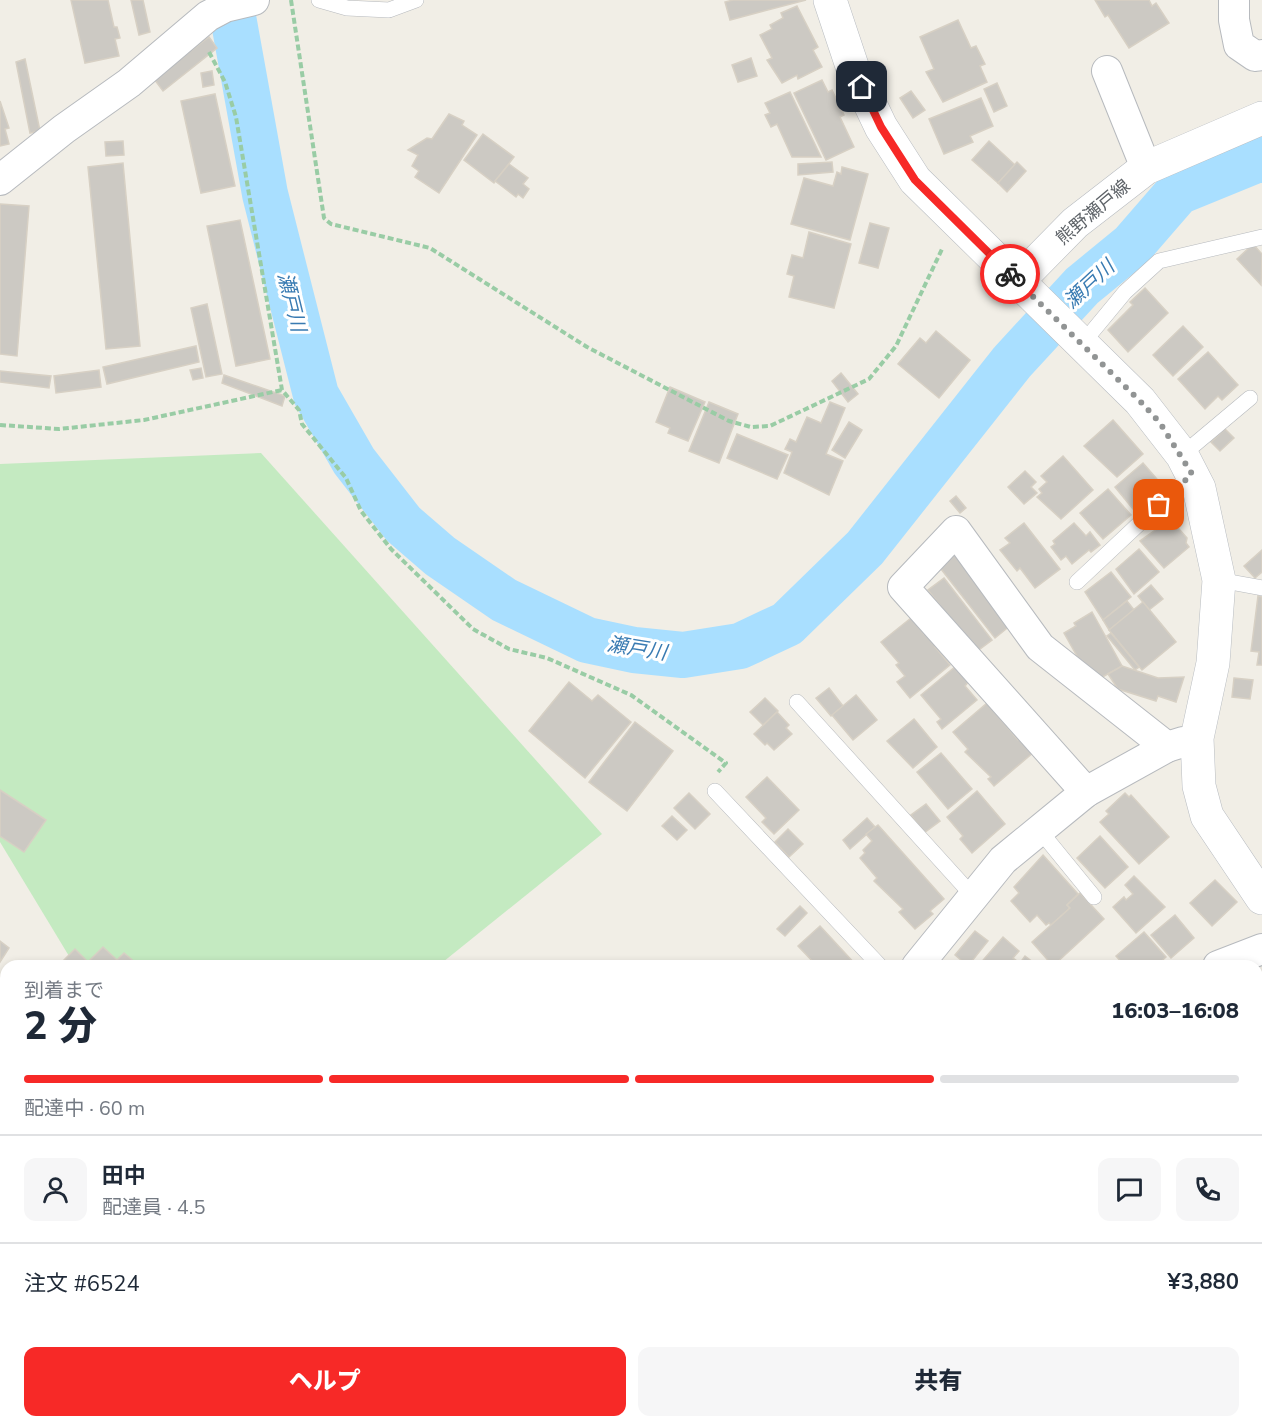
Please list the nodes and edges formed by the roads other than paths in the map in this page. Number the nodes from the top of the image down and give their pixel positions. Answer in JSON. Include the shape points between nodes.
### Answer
{"nodes":[{"id":1,"x":254,"y":0,"type":"edge"},
{"id":2,"x":319,"y":0,"type":"edge"},
{"id":3,"x":416,"y":0,"type":"edge"},
{"id":4,"x":830,"y":0,"type":"edge"},
{"id":5,"x":1234,"y":0,"type":"edge"},
{"id":6,"x":210,"y":8,"type":"edge"},
{"id":7,"x":1262,"y":55,"type":"edge"},
{"id":8,"x":1107,"y":71,"type":"dead end"},
{"id":9,"x":1262,"y":118,"type":"edge"},
{"id":10,"x":1146,"y":168,"type":"junction"},
{"id":11,"x":0,"y":180,"type":"edge"},
{"id":12,"x":1262,"y":237,"type":"edge"},
{"id":13,"x":1025,"y":289,"type":"junction"},
{"id":14,"x":1082,"y":344,"type":"junction"},
{"id":15,"x":1250,"y":398,"type":"dead end"},
{"id":16,"x":1187,"y":464,"type":"junction"},
{"id":17,"x":1219,"y":580,"type":"junction"},
{"id":18,"x":1077,"y":582,"type":"dead end"},
{"id":19,"x":1262,"y":588,"type":"edge"},
{"id":20,"x":797,"y":702,"type":"dead end"},
{"id":21,"x":1182,"y":742,"type":"junction"},
{"id":22,"x":715,"y":791,"type":"road end"},
{"id":23,"x":1086,"y":792,"type":"junction"},
{"id":24,"x":1041,"y":832,"type":"junction"},
{"id":25,"x":972,"y":895,"type":"junction"},
{"id":26,"x":1094,"y":897,"type":"dead end"},
{"id":27,"x":1262,"y":898,"type":"edge"},
{"id":28,"x":1262,"y":949,"type":"edge"},
{"id":29,"x":873,"y":960,"type":"edge"},
{"id":30,"x":922,"y":960,"type":"edge"},
{"id":31,"x":1234,"y":960,"type":"edge"}],
"edges":[{"from":1,"to":6,"type":"street"},
{"from":2,"to":3,"type":"lane","via":[[347,8],[389,10]]},
{"from":4,"to":13,"type":"street","via":[[852,66],[881,127],[915,180]]},
{"from":5,"to":7,"type":"street","via":[[1239,45],[1255,56]]},
{"from":6,"to":11,"type":"street","via":[[129,83]]},
{"from":8,"to":10,"type":"street"},
{"from":9,"to":10,"type":"street","name":"熊野瀬戸線"},
{"from":10,"to":13,"type":"street","name":"熊野瀬戸線","via":[[1075,223]]},
{"from":12,"to":14,"type":"lane","via":[[1159,261],[1125,292]]},
{"from":13,"to":14,"type":"street"},
{"from":14,"to":16,"type":"street","via":[[1140,401]]},
{"from":15,"to":16,"type":"lane"},
{"from":16,"to":17,"type":"street","via":[[1199,488]]},
{"from":16,"to":18,"type":"lane"},
{"from":17,"to":19,"type":"lane"},
{"from":17,"to":21,"type":"street","via":[[1213,663]]},
{"from":20,"to":25,"type":"lane"},
{"from":21,"to":23,"type":"street"},
{"from":21,"to":23,"type":"street","via":[[1040,647],[956,531],[903,587]]},
{"from":21,"to":27,"type":"street","via":[[1207,816]]},
{"from":22,"to":29,"type":"lane"},
{"from":23,"to":24,"type":"street"},
{"from":24,"to":25,"type":"street","via":[[1003,860]]},
{"from":24,"to":26,"type":"lane"},
{"from":25,"to":30,"type":"street"},
{"from":28,"to":31,"type":"street"}]}
